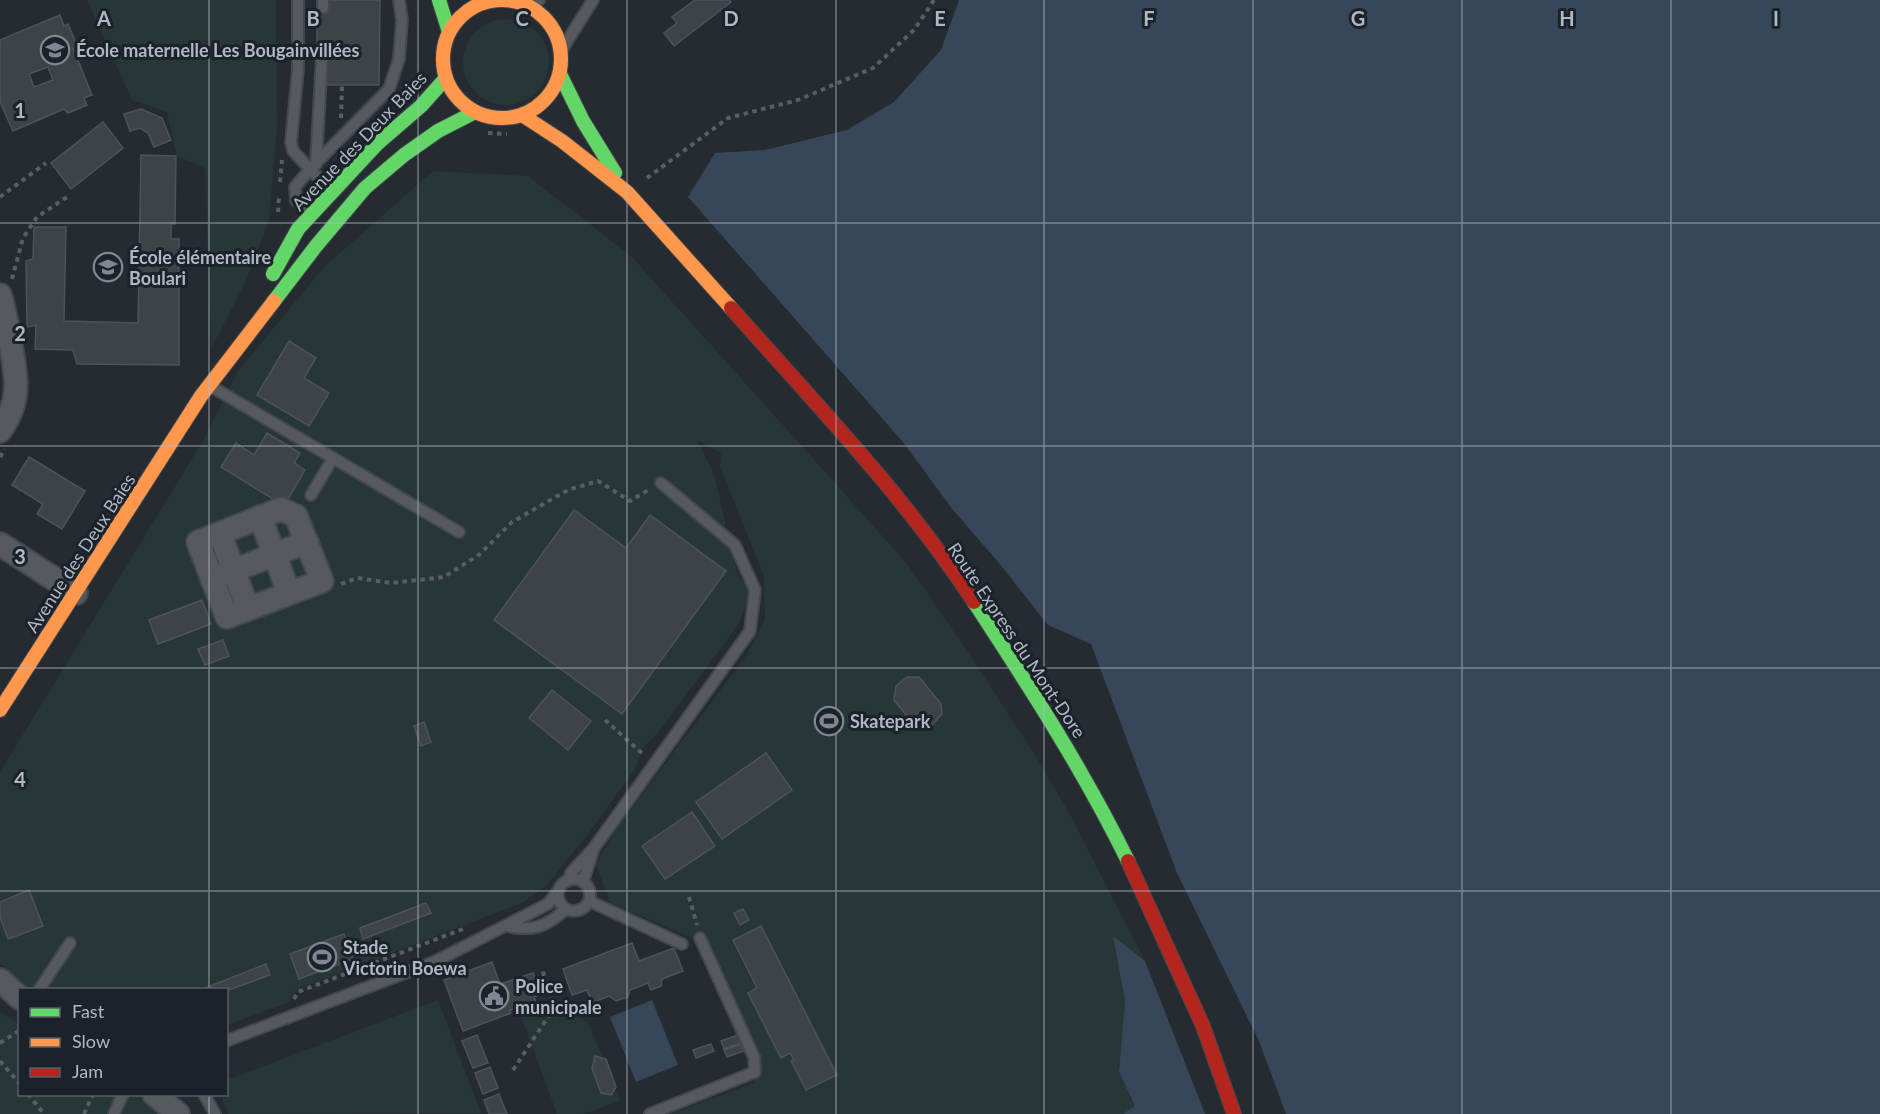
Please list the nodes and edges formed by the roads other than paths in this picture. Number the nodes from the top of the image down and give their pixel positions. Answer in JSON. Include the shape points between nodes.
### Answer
{"nodes":[{"id":1,"x":298,"y":0,"type":"edge"},
{"id":2,"x":399,"y":0,"type":"edge"},
{"id":3,"x":439,"y":0,"type":"edge"},
{"id":4,"x":593,"y":0,"type":"edge"},
{"id":5,"x":532,"y":2,"type":"edge"},
{"id":6,"x":449,"y":32,"type":"junction"},
{"id":7,"x":561,"y":51,"type":"junction"},
{"id":8,"x":322,"y":56,"type":"dead end"},
{"id":9,"x":560,"y":74,"type":"junction"},
{"id":10,"x":446,"y":78,"type":"junction"},
{"id":11,"x":475,"y":112,"type":"junction"},
{"id":12,"x":522,"y":115,"type":"junction"},
{"id":13,"x":313,"y":166,"type":"junction"},
{"id":14,"x":332,"y":192,"type":"junction"},
{"id":15,"x":627,"y":192,"type":"junction"},
{"id":16,"x":310,"y":216,"type":"junction"},
{"id":17,"x":0,"y":295,"type":"edge"},
{"id":18,"x":209,"y":385,"type":"junction"},
{"id":19,"x":0,"y":431,"type":"edge"},
{"id":20,"x":333,"y":458,"type":"junction"},
{"id":21,"x":661,"y":483,"type":"road end"},
{"id":22,"x":311,"y":495,"type":"dead end"},
{"id":23,"x":260,"y":518,"type":"junction"},
{"id":24,"x":226,"y":531,"type":"junction"},
{"id":25,"x":459,"y":532,"type":"dead end"},
{"id":26,"x":307,"y":542,"type":"junction"},
{"id":27,"x":0,"y":544,"type":"edge"},
{"id":28,"x":275,"y":556,"type":"junction"},
{"id":29,"x":316,"y":566,"type":"junction"},
{"id":30,"x":240,"y":568,"type":"junction"},
{"id":31,"x":213,"y":579,"type":"junction"},
{"id":32,"x":76,"y":593,"type":"junction"},
{"id":33,"x":289,"y":593,"type":"junction"},
{"id":34,"x":248,"y":609,"type":"junction"},
{"id":35,"x":0,"y":710,"type":"edge"},
{"id":36,"x":594,"y":848,"type":"junction"},
{"id":37,"x":568,"y":880,"type":"junction"},
{"id":38,"x":583,"y":882,"type":"junction"},
{"id":39,"x":558,"y":891,"type":"junction"},
{"id":40,"x":589,"y":901,"type":"junction"},
{"id":41,"x":566,"y":909,"type":"junction"},
{"id":42,"x":507,"y":926,"type":"junction"},
{"id":43,"x":700,"y":938,"type":"road end"},
{"id":44,"x":70,"y":943,"type":"dead end"},
{"id":45,"x":682,"y":944,"type":"dead end"},
{"id":46,"x":0,"y":980,"type":"edge"},
{"id":47,"x":40,"y":988,"type":"edge"},
{"id":48,"x":18,"y":996,"type":"edge"},
{"id":49,"x":228,"y":1040,"type":"edge"},
{"id":50,"x":123,"y":1096,"type":"edge"},
{"id":51,"x":155,"y":1096,"type":"edge"},
{"id":52,"x":174,"y":1096,"type":"edge"},
{"id":53,"x":205,"y":1096,"type":"edge"},
{"id":54,"x":114,"y":1114,"type":"edge"},
{"id":55,"x":180,"y":1114,"type":"edge"},
{"id":56,"x":215,"y":1114,"type":"edge"},
{"id":57,"x":650,"y":1114,"type":"edge"},
{"id":58,"x":1234,"y":1114,"type":"edge"}],
"edges":[{"from":1,"to":13,"type":"lane","via":[[298,69],[291,142],[293,151]]},
{"from":2,"to":13,"type":"lane","via":[[399,59],[389,89]]},
{"from":3,"to":6,"type":"main road"},
{"from":4,"to":7,"type":"lane"},
{"from":5,"to":6,"type":"main road","via":[[488,0],[465,12]]},
{"from":5,"to":7,"type":"main road","via":[[550,22]]},
{"from":6,"to":10,"type":"main road","via":[[442,62]]},
{"from":7,"to":9,"type":"main road"},
{"from":8,"to":13,"type":"lane"},
{"from":9,"to":12,"type":"main road","via":[[552,92],[539,106]]},
{"from":9,"to":15,"type":"main road","name":"Route Express du Mont-Dore","via":[[583,121]]},
{"from":10,"to":11,"type":"main road","via":[[457,98]]},
{"from":10,"to":14,"type":"main road","name":"Avenue des Deux Baies"},
{"from":11,"to":12,"type":"main road","via":[[490,118]]},
{"from":11,"to":18,"type":"main road","name":"Avenue des Deux Baies","via":[[438,131],[365,188]]},
{"from":12,"to":15,"type":"main road","name":"Route Express du Mont-Dore"},
{"from":13,"to":14,"type":"lane"},
{"from":13,"to":16,"type":"lane","via":[[295,187],[296,200]]},
{"from":14,"to":16,"type":"main road","name":"Avenue des Deux Baies"},
{"from":15,"to":58,"type":"main road","name":"Route Express du Mont-Dore","via":[[864,457],[984,616],[1063,741],[1112,828],[1203,1026]]},
{"from":16,"to":18,"type":"main road","name":"Avenue des Deux Baies","via":[[298,230]]},
{"from":17,"to":19,"type":"street","via":[[17,387],[15,404]]},
{"from":18,"to":20,"type":"lane"},
{"from":18,"to":32,"type":"main road","name":"Avenue des Deux Baies"},
{"from":20,"to":22,"type":"lane"},
{"from":20,"to":25,"type":"lane"},
{"from":21,"to":36,"type":"lane","via":[[735,545],[755,590],[750,631]]},
{"from":23,"to":24,"type":"street"},
{"from":23,"to":26,"type":"street","via":[[281,509],[296,516]]},
{"from":23,"to":28,"type":"street"},
{"from":24,"to":30,"type":"street"},
{"from":24,"to":31,"type":"street","via":[[198,542]]},
{"from":26,"to":28,"type":"street"},
{"from":26,"to":29,"type":"street"},
{"from":27,"to":32,"type":"street"},
{"from":28,"to":29,"type":"street"},
{"from":28,"to":30,"type":"street"},
{"from":28,"to":33,"type":"street"},
{"from":29,"to":33,"type":"street","via":[[322,581]]},
{"from":30,"to":31,"type":"street"},
{"from":30,"to":34,"type":"street"},
{"from":31,"to":34,"type":"street","via":[[227,617]]},
{"from":32,"to":35,"type":"main road","name":"Avenue des Deux Baies"},
{"from":33,"to":34,"type":"street"},
{"from":36,"to":37,"type":"lane"},
{"from":36,"to":38,"type":"lane"},
{"from":37,"to":38,"type":"lane"},
{"from":37,"to":39,"type":"lane"},
{"from":38,"to":40,"type":"lane","via":[[589,890]]},
{"from":39,"to":41,"type":"lane","via":[[559,901]]},
{"from":39,"to":42,"type":"lane","via":[[548,904]]},
{"from":40,"to":41,"type":"lane","via":[[582,909]]},
{"from":40,"to":45,"type":"lane"},
{"from":41,"to":42,"type":"lane","via":[[551,922],[525,930]]},
{"from":42,"to":49,"type":"lane","via":[[434,962]]},
{"from":43,"to":57,"type":"lane","via":[[754,1058],[755,1072]]},
{"from":44,"to":47,"type":"lane"},
{"from":46,"to":48,"type":"street"},
{"from":50,"to":54,"type":"lane"},
{"from":51,"to":55,"type":"street"},
{"from":52,"to":55,"type":"lane"},
{"from":53,"to":56,"type":"lane"}]}
